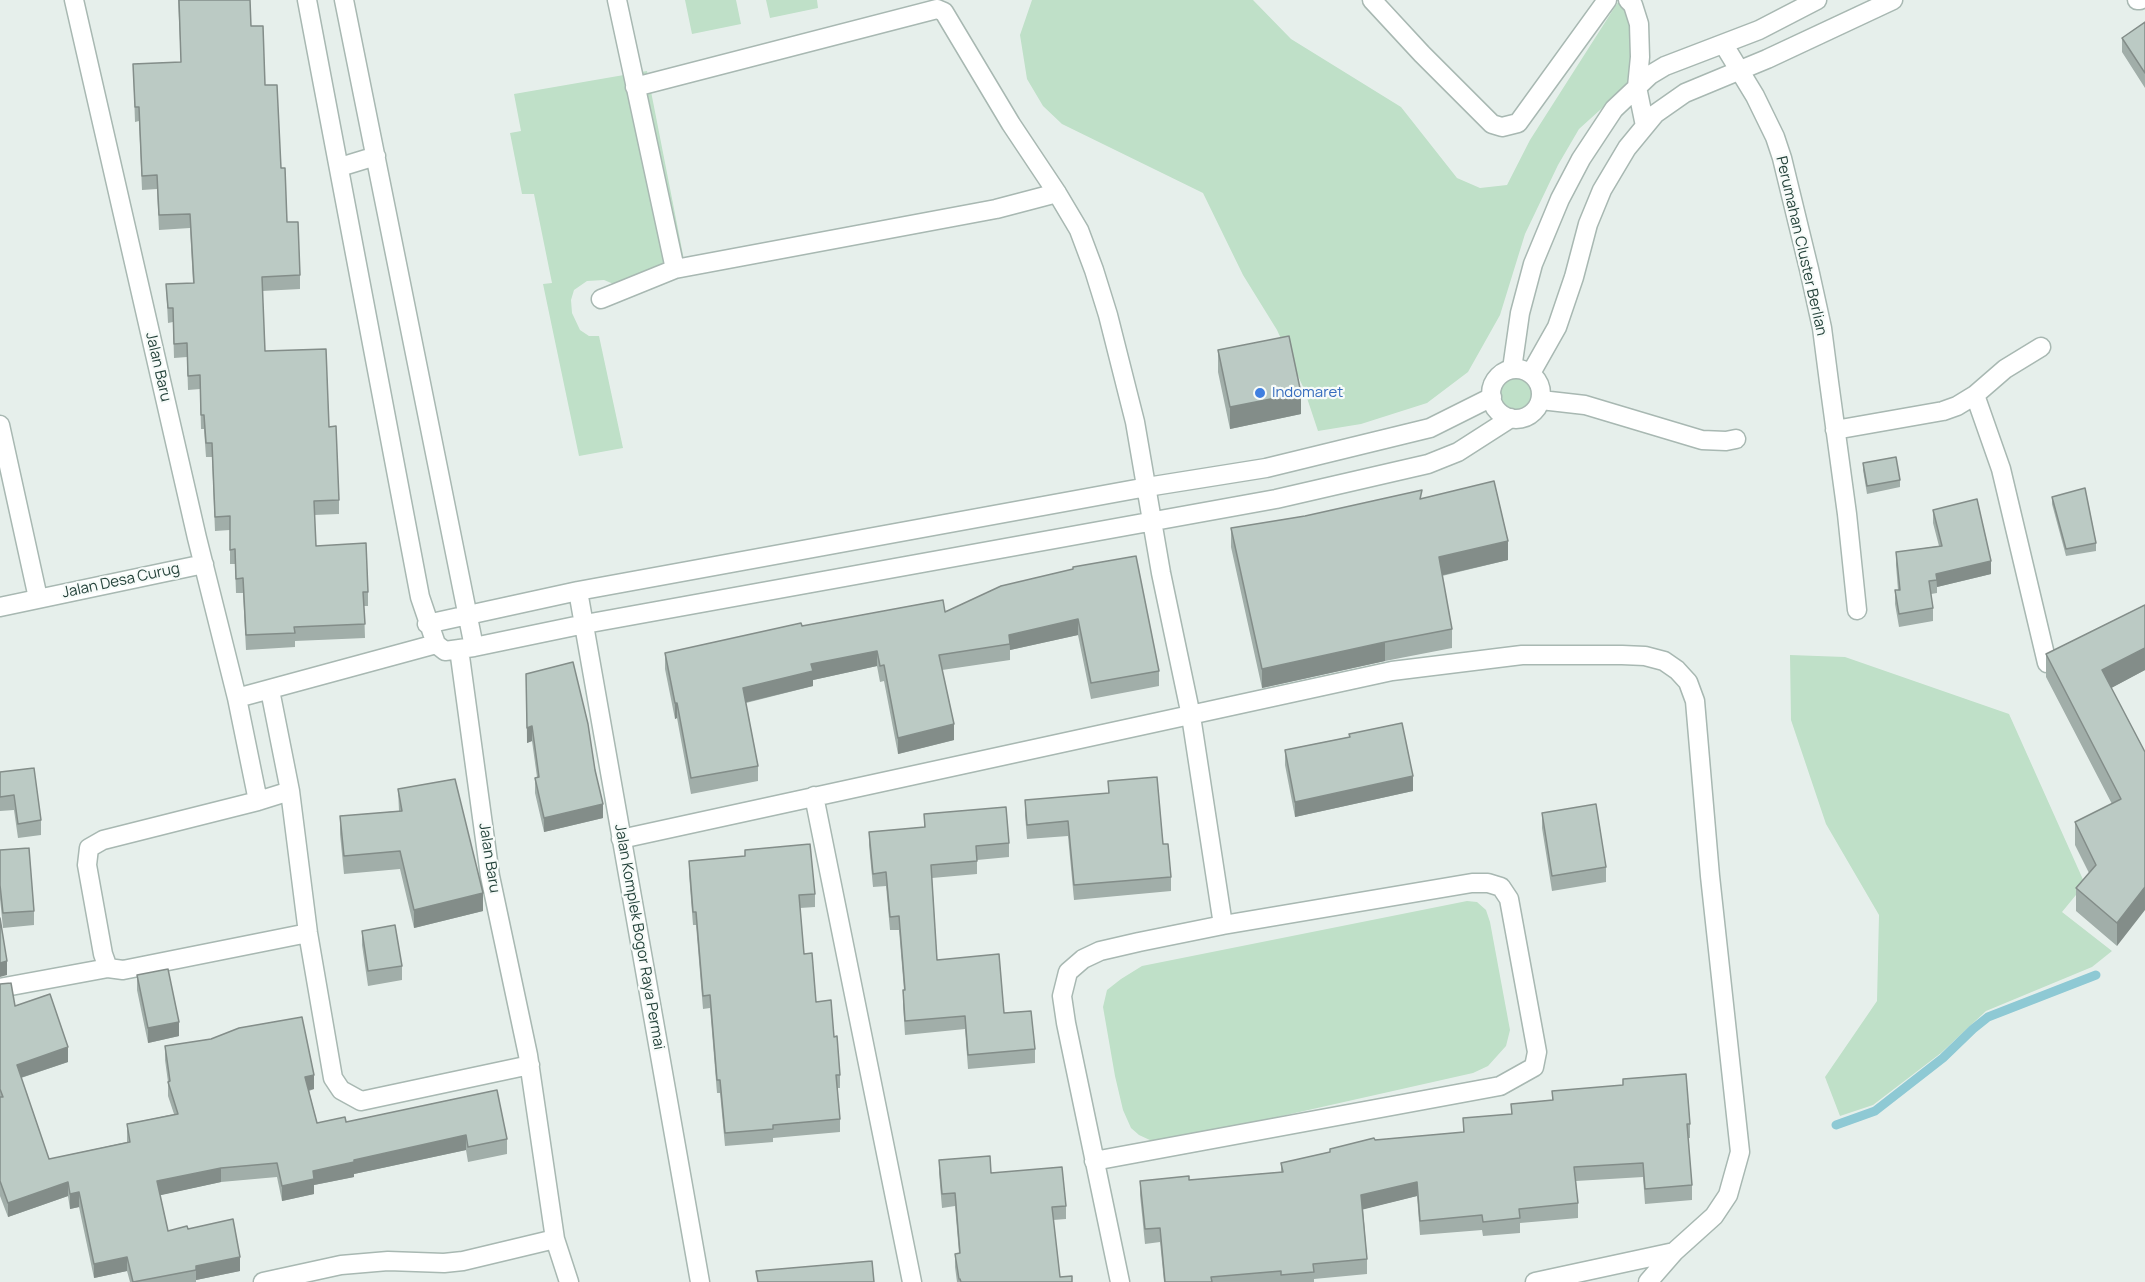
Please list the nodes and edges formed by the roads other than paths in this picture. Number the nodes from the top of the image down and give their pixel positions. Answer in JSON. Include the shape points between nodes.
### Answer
{"nodes":[{"id":1,"x":74,"y":0,"type":"edge"},
{"id":2,"x":307,"y":0,"type":"edge"},
{"id":3,"x":344,"y":0,"type":"edge"},
{"id":4,"x":617,"y":0,"type":"edge"},
{"id":5,"x":1372,"y":0,"type":"edge"},
{"id":6,"x":1607,"y":0,"type":"edge"},
{"id":7,"x":1628,"y":0,"type":"edge"},
{"id":8,"x":1817,"y":0,"type":"edge"},
{"id":9,"x":1893,"y":0,"type":"edge"},
{"id":10,"x":1724,"y":45,"type":"junction"},
{"id":11,"x":1741,"y":70,"type":"junction"},
{"id":12,"x":635,"y":87,"type":"junction"},
{"id":13,"x":1636,"y":87,"type":"junction"},
{"id":14,"x":1646,"y":126,"type":"junction"},
{"id":15,"x":376,"y":156,"type":"junction"},
{"id":16,"x":339,"y":167,"type":"junction"},
{"id":17,"x":1057,"y":193,"type":"junction"},
{"id":18,"x":675,"y":269,"type":"junction"},
{"id":19,"x":601,"y":299,"type":"dead end"},
{"id":20,"x":2041,"y":347,"type":"dead end"},
{"id":21,"x":1512,"y":369,"type":"junction"},
{"id":22,"x":1531,"y":373,"type":"junction"},
{"id":23,"x":1975,"y":395,"type":"junction"},
{"id":24,"x":1492,"y":397,"type":"junction"},
{"id":25,"x":1541,"y":400,"type":"junction"},
{"id":26,"x":1511,"y":418,"type":"junction"},
{"id":27,"x":0,"y":425,"type":"edge"},
{"id":28,"x":1835,"y":430,"type":"junction"},
{"id":29,"x":1736,"y":440,"type":"dead end"},
{"id":30,"x":4,"y":458,"type":"edge"},
{"id":31,"x":1147,"y":487,"type":"junction"},
{"id":32,"x":1152,"y":522,"type":"junction"},
{"id":33,"x":204,"y":564,"type":"junction"},
{"id":34,"x":578,"y":591,"type":"junction"},
{"id":35,"x":38,"y":598,"type":"junction"},
{"id":36,"x":0,"y":607,"type":"edge"},
{"id":37,"x":1857,"y":610,"type":"dead end"},
{"id":38,"x":466,"y":615,"type":"junction"},
{"id":39,"x":427,"y":624,"type":"junction"},
{"id":40,"x":585,"y":624,"type":"junction"},
{"id":41,"x":429,"y":646,"type":"junction"},
{"id":42,"x":466,"y":648,"type":"junction"},
{"id":43,"x":2047,"y":663,"type":"edge"},
{"id":44,"x":270,"y":690,"type":"junction"},
{"id":45,"x":237,"y":698,"type":"junction"},
{"id":46,"x":1191,"y":716,"type":"junction"},
{"id":47,"x":290,"y":791,"type":"junction"},
{"id":48,"x":814,"y":796,"type":"junction"},
{"id":49,"x":258,"y":801,"type":"junction"},
{"id":50,"x":621,"y":839,"type":"junction"},
{"id":51,"x":1223,"y":925,"type":"junction"},
{"id":52,"x":308,"y":933,"type":"junction"},
{"id":53,"x":108,"y":968,"type":"junction"},
{"id":54,"x":0,"y":988,"type":"edge"},
{"id":55,"x":530,"y":1065,"type":"junction"},
{"id":56,"x":1094,"y":1161,"type":"junction"},
{"id":57,"x":555,"y":1239,"type":"junction"},
{"id":58,"x":1674,"y":1252,"type":"junction"},
{"id":59,"x":262,"y":1282,"type":"edge"},
{"id":60,"x":569,"y":1282,"type":"edge"},
{"id":61,"x":700,"y":1282,"type":"edge"},
{"id":62,"x":912,"y":1282,"type":"edge"},
{"id":63,"x":1120,"y":1282,"type":"edge"},
{"id":64,"x":1535,"y":1282,"type":"edge"},
{"id":65,"x":1648,"y":1282,"type":"edge"}],
"edges":[{"from":1,"to":33,"type":"street","name":"Jalan Baru"},
{"from":2,"to":16,"type":"street"},
{"from":3,"to":15,"type":"street","name":"Jalan Baru"},
{"from":4,"to":12,"type":"street"},
{"from":5,"to":6,"type":"street","via":[[1492,124],[1502,127],[1518,123]]},
{"from":7,"to":13,"type":"street","via":[[1640,24]]},
{"from":8,"to":10,"type":"street"},
{"from":9,"to":11,"type":"street"},
{"from":10,"to":11,"type":"street","name":"Perumahan Cluster Berlian"},
{"from":10,"to":13,"type":"street","via":[[1665,66]]},
{"from":11,"to":14,"type":"street","via":[[1685,93],[1655,114]]},
{"from":11,"to":28,"type":"street","name":"Perumahan Cluster Berlian","via":[[1782,158],[1821,328]]},
{"from":12,"to":17,"type":"street","via":[[937,9],[944,12]]},
{"from":12,"to":18,"type":"street"},
{"from":13,"to":14,"type":"street"},
{"from":13,"to":21,"type":"street","via":[[1614,109],[1560,199],[1533,264],[1520,313]]},
{"from":14,"to":22,"type":"street","via":[[1627,148],[1602,190],[1557,327]]},
{"from":15,"to":16,"type":"street"},
{"from":15,"to":38,"type":"street","name":"Jalan Baru"},
{"from":16,"to":39,"type":"street"},
{"from":17,"to":18,"type":"street","via":[[996,209]]},
{"from":17,"to":31,"type":"street","via":[[1079,230],[1108,315]]},
{"from":18,"to":19,"type":"street"},
{"from":20,"to":23,"type":"street","via":[[2005,369]]},
{"from":21,"to":22,"type":"street"},
{"from":21,"to":24,"type":"street","via":[[1496,379]]},
{"from":22,"to":25,"type":"street","via":[[1538,380]]},
{"from":23,"to":28,"type":"street","via":[[1943,411]]},
{"from":23,"to":43,"type":"street","via":[[2001,469]]},
{"from":24,"to":26,"type":"street","via":[[1501,414]]},
{"from":24,"to":31,"type":"street","via":[[1413,433],[1266,468]]},
{"from":25,"to":26,"type":"street","via":[[1529,415]]},
{"from":25,"to":29,"type":"street","via":[[1586,405],[1702,440]]},
{"from":26,"to":32,"type":"street","via":[[1458,452],[1428,464]]},
{"from":27,"to":30,"type":"street"},
{"from":28,"to":37,"type":"street","name":"Perumahan Cluster Berlian"},
{"from":30,"to":35,"type":"street"},
{"from":31,"to":32,"type":"street"},
{"from":31,"to":34,"type":"street"},
{"from":32,"to":40,"type":"street"},
{"from":32,"to":46,"type":"street"},
{"from":33,"to":35,"type":"street","name":"Jalan Desa Curug"},
{"from":33,"to":45,"type":"street","name":"Jalan Baru"},
{"from":34,"to":38,"type":"street"},
{"from":34,"to":40,"type":"street","name":"Jalan Komplek Bogor Raya Permai"},
{"from":35,"to":36,"type":"street","name":"Jalan Desa Curug"},
{"from":38,"to":39,"type":"street"},
{"from":38,"to":42,"type":"street","name":"Jalan Baru"},
{"from":39,"to":41,"type":"street"},
{"from":40,"to":42,"type":"street"},
{"from":40,"to":50,"type":"street","name":"Jalan Komplek Bogor Raya Permai"},
{"from":41,"to":42,"type":"street","via":[[445,651]]},
{"from":41,"to":44,"type":"street"},
{"from":42,"to":55,"type":"street","name":"Jalan Baru","via":[[490,876]]},
{"from":44,"to":45,"type":"street"},
{"from":44,"to":47,"type":"street"},
{"from":45,"to":49,"type":"street","name":"Jalan Baru"},
{"from":46,"to":48,"type":"street"},
{"from":46,"to":51,"type":"street"},
{"from":46,"to":58,"type":"street","via":[[1392,671],[1522,655],[1645,656],[1664,661],[1688,682],[1695,701],[1740,1152],[1728,1196],[1714,1216]]},
{"from":47,"to":49,"type":"street"},
{"from":47,"to":52,"type":"street"},
{"from":48,"to":50,"type":"street"},
{"from":48,"to":62,"type":"street"},
{"from":49,"to":53,"type":"street","via":[[103,840],[89,849],[87,865],[93,907]]},
{"from":50,"to":61,"type":"street","name":"Jalan Komplek Bogor Raya Permai"},
{"from":51,"to":56,"type":"street","via":[[1100,951],[1068,972],[1062,996]]},
{"from":51,"to":56,"type":"street","via":[[1472,883],[1501,887],[1509,899],[1518,946],[1537,1052],[1534,1067],[1500,1086]]},
{"from":52,"to":53,"type":"street","via":[[123,970]]},
{"from":52,"to":55,"type":"street","via":[[333,1078],[341,1090],[360,1101]]},
{"from":53,"to":54,"type":"street"},
{"from":55,"to":57,"type":"street","name":"Jalan Baru"},
{"from":56,"to":63,"type":"street"},
{"from":57,"to":59,"type":"street","via":[[463,1261],[341,1265]]},
{"from":57,"to":60,"type":"street"},
{"from":58,"to":64,"type":"street"},
{"from":58,"to":65,"type":"street"}]}
